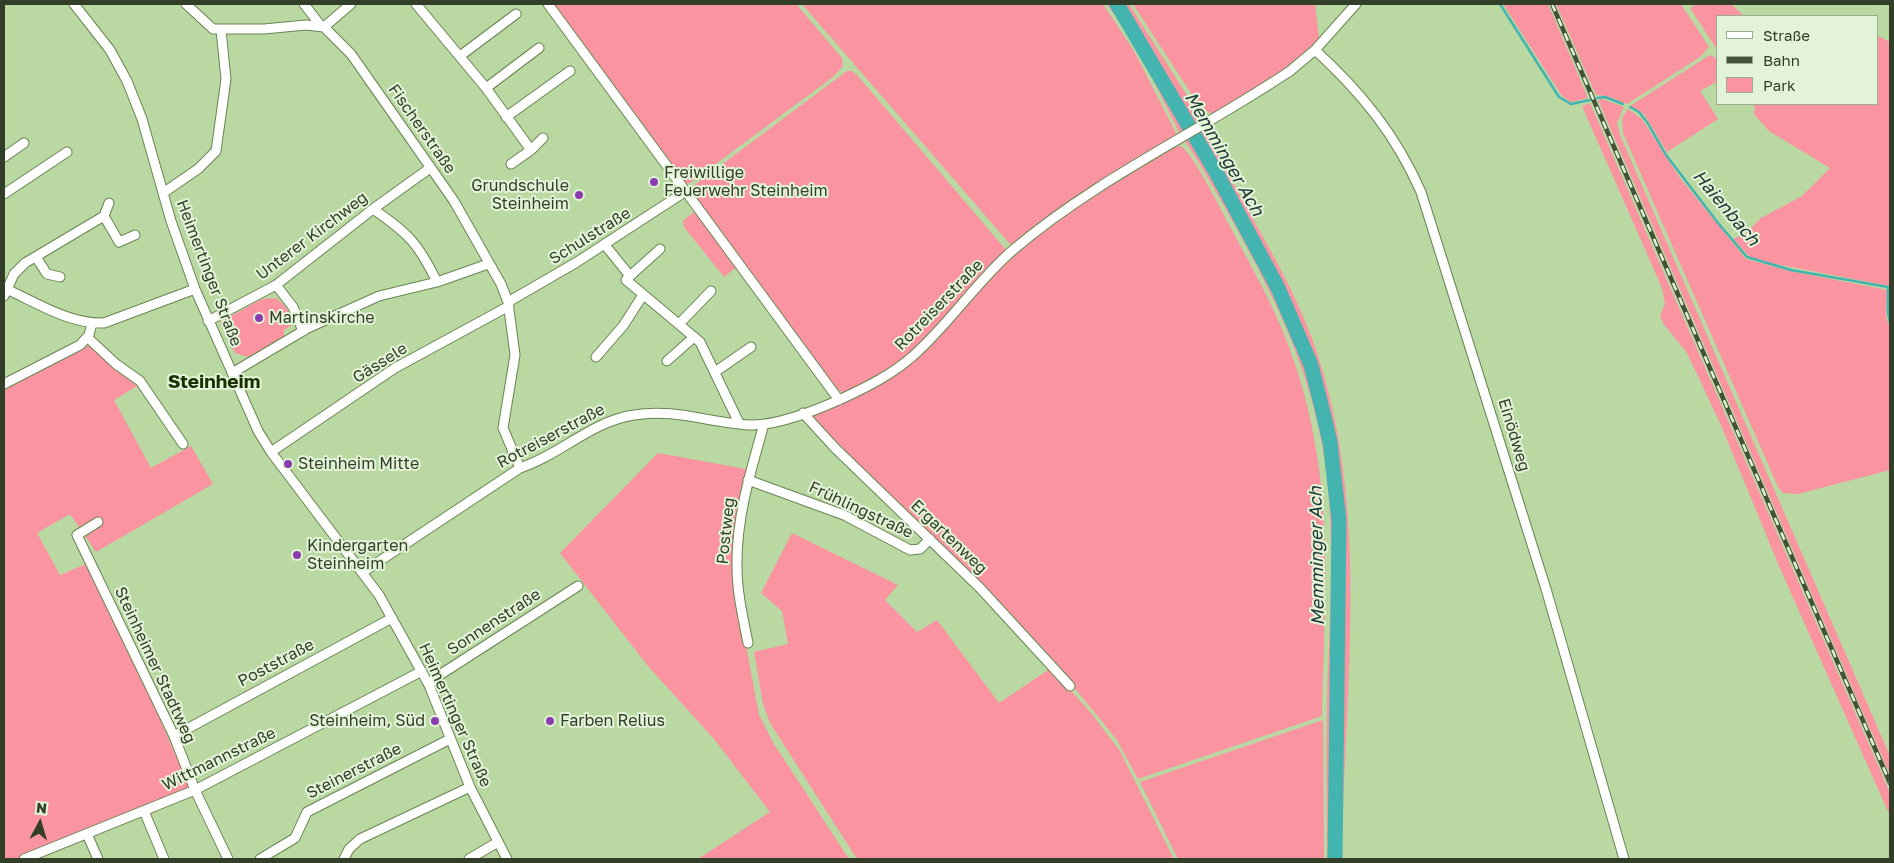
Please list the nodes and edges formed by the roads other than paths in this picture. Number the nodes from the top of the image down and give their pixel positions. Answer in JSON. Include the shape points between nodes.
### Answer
{"nodes":[{"id":1,"x":74,"y":4,"type":"edge"},
{"id":2,"x":186,"y":4,"type":"edge"},
{"id":3,"x":304,"y":4,"type":"edge"},
{"id":4,"x":351,"y":4,"type":"edge"},
{"id":5,"x":417,"y":4,"type":"edge"},
{"id":6,"x":548,"y":4,"type":"edge"},
{"id":7,"x":1356,"y":4,"type":"edge"},
{"id":8,"x":516,"y":14,"type":"dead end"},
{"id":9,"x":322,"y":27,"type":"junction"},
{"id":10,"x":222,"y":30,"type":"junction"},
{"id":11,"x":538,"y":48,"type":"dead end"},
{"id":12,"x":1316,"y":50,"type":"junction"},
{"id":13,"x":460,"y":56,"type":"junction"},
{"id":14,"x":570,"y":71,"type":"dead end"},
{"id":15,"x":486,"y":88,"type":"junction"},
{"id":16,"x":506,"y":117,"type":"junction"},
{"id":17,"x":543,"y":138,"type":"dead end"},
{"id":18,"x":24,"y":143,"type":"dead end"},
{"id":19,"x":531,"y":150,"type":"junction"},
{"id":20,"x":67,"y":152,"type":"dead end"},
{"id":21,"x":4,"y":157,"type":"edge"},
{"id":22,"x":510,"y":164,"type":"dead end"},
{"id":23,"x":430,"y":168,"type":"junction"},
{"id":24,"x":684,"y":189,"type":"junction"},
{"id":25,"x":4,"y":194,"type":"edge"},
{"id":26,"x":163,"y":194,"type":"junction"},
{"id":27,"x":109,"y":202,"type":"dead end"},
{"id":28,"x":373,"y":209,"type":"junction"},
{"id":29,"x":104,"y":216,"type":"junction"},
{"id":30,"x":135,"y":235,"type":"dead end"},
{"id":31,"x":605,"y":245,"type":"junction"},
{"id":32,"x":660,"y":249,"type":"dead end"},
{"id":33,"x":36,"y":257,"type":"junction"},
{"id":34,"x":488,"y":264,"type":"junction"},
{"id":35,"x":630,"y":276,"type":"junction"},
{"id":36,"x":60,"y":277,"type":"dead end"},
{"id":37,"x":437,"y":282,"type":"junction"},
{"id":38,"x":276,"y":285,"type":"junction"},
{"id":39,"x":195,"y":289,"type":"junction"},
{"id":40,"x":5,"y":291,"type":"edge"},
{"id":41,"x":711,"y":291,"type":"dead end"},
{"id":42,"x":643,"y":295,"type":"junction"},
{"id":43,"x":508,"y":304,"type":"junction"},
{"id":44,"x":208,"y":321,"type":"junction"},
{"id":45,"x":92,"y":323,"type":"junction"},
{"id":46,"x":680,"y":323,"type":"junction"},
{"id":47,"x":304,"y":332,"type":"junction"},
{"id":48,"x":88,"y":337,"type":"junction"},
{"id":49,"x":694,"y":337,"type":"junction"},
{"id":50,"x":751,"y":347,"type":"dead end"},
{"id":51,"x":596,"y":357,"type":"dead end"},
{"id":52,"x":667,"y":361,"type":"dead end"},
{"id":53,"x":715,"y":372,"type":"junction"},
{"id":54,"x":232,"y":373,"type":"junction"},
{"id":55,"x":4,"y":384,"type":"edge"},
{"id":56,"x":839,"y":400,"type":"junction"},
{"id":57,"x":802,"y":413,"type":"junction"},
{"id":58,"x":739,"y":423,"type":"junction"},
{"id":59,"x":764,"y":424,"type":"junction"},
{"id":60,"x":183,"y":444,"type":"dead end"},
{"id":61,"x":271,"y":452,"type":"junction"},
{"id":62,"x":520,"y":468,"type":"junction"},
{"id":63,"x":748,"y":480,"type":"junction"},
{"id":64,"x":98,"y":522,"type":"dead end"},
{"id":65,"x":930,"y":539,"type":"junction"},
{"id":66,"x":363,"y":572,"type":"junction"},
{"id":67,"x":578,"y":586,"type":"dead end"},
{"id":68,"x":392,"y":618,"type":"junction"},
{"id":69,"x":748,"y":643,"type":"dead end"},
{"id":70,"x":422,"y":671,"type":"junction"},
{"id":71,"x":429,"y":685,"type":"junction"},
{"id":72,"x":1070,"y":686,"type":"dead end"},
{"id":73,"x":174,"y":736,"type":"junction"},
{"id":74,"x":450,"y":739,"type":"junction"},
{"id":75,"x":470,"y":787,"type":"junction"},
{"id":76,"x":195,"y":790,"type":"junction"},
{"id":77,"x":144,"y":811,"type":"junction"},
{"id":78,"x":87,"y":834,"type":"junction"},
{"id":79,"x":498,"y":842,"type":"junction"},
{"id":80,"x":24,"y":859,"type":"edge"},
{"id":81,"x":98,"y":859,"type":"edge"},
{"id":82,"x":164,"y":859,"type":"edge"},
{"id":83,"x":228,"y":859,"type":"edge"},
{"id":84,"x":260,"y":859,"type":"edge"},
{"id":85,"x":344,"y":859,"type":"edge"},
{"id":86,"x":468,"y":859,"type":"edge"},
{"id":87,"x":507,"y":859,"type":"edge"},
{"id":88,"x":1624,"y":859,"type":"edge"}],
"edges":[{"from":1,"to":26,"type":"street","name":"Heimertinger Straße","via":[[110,50],[127,81],[142,119]]},
{"from":2,"to":10,"type":"street","via":[[213,29]]},
{"from":3,"to":9,"type":"street","name":"Fischerstraße"},
{"from":4,"to":9,"type":"street"},
{"from":5,"to":13,"type":"street"},
{"from":6,"to":24,"type":"street"},
{"from":7,"to":12,"type":"street","name":"Rotreiserstraße"},
{"from":8,"to":13,"type":"street"},
{"from":9,"to":10,"type":"street"},
{"from":9,"to":23,"type":"street","name":"Fischerstraße","via":[[351,54]]},
{"from":10,"to":26,"type":"street","via":[[226,79],[216,151],[198,169]]},
{"from":11,"to":15,"type":"street"},
{"from":12,"to":56,"type":"street","name":"Rotreiserstraße","via":[[1286,74],[1086,197],[1038,231],[1012,251],[910,359]]},
{"from":12,"to":88,"type":"street","name":"Einödweg","via":[[1374,112],[1405,159],[1421,192],[1546,589]]},
{"from":13,"to":15,"type":"street"},
{"from":14,"to":16,"type":"street"},
{"from":15,"to":16,"type":"street"},
{"from":16,"to":19,"type":"street"},
{"from":17,"to":19,"type":"street"},
{"from":18,"to":21,"type":"street"},
{"from":19,"to":22,"type":"street"},
{"from":20,"to":25,"type":"street"},
{"from":23,"to":28,"type":"street","name":"Unterer Kirchweg"},
{"from":23,"to":34,"type":"street","name":"Fischerstraße","via":[[454,201]]},
{"from":24,"to":31,"type":"street","name":"Schulstraße"},
{"from":24,"to":56,"type":"street"},
{"from":26,"to":39,"type":"street","name":"Heimertinger Straße"},
{"from":27,"to":29,"type":"street"},
{"from":28,"to":37,"type":"street","via":[[404,230],[425,257]]},
{"from":28,"to":38,"type":"street","name":"Unterer Kirchweg"},
{"from":29,"to":30,"type":"street","via":[[119,242]]},
{"from":29,"to":33,"type":"street"},
{"from":31,"to":35,"type":"street"},
{"from":31,"to":43,"type":"street","name":"Schulstraße"},
{"from":32,"to":35,"type":"street"},
{"from":33,"to":36,"type":"street","via":[[47,274]]},
{"from":33,"to":40,"type":"street","via":[[14,274]]},
{"from":34,"to":37,"type":"street"},
{"from":34,"to":43,"type":"street","name":"Fischerstraße","via":[[501,284]]},
{"from":35,"to":42,"type":"street","via":[[626,280]]},
{"from":37,"to":47,"type":"street","via":[[379,296]]},
{"from":38,"to":44,"type":"street","name":"Unterer Kirchweg"},
{"from":38,"to":47,"type":"street","via":[[293,307]]},
{"from":39,"to":44,"type":"street","name":"Heimertinger Straße"},
{"from":39,"to":45,"type":"street","via":[[104,323]]},
{"from":40,"to":45,"type":"street","via":[[76,320]]},
{"from":41,"to":46,"type":"street"},
{"from":42,"to":46,"type":"street"},
{"from":42,"to":51,"type":"street","via":[[623,326]]},
{"from":43,"to":61,"type":"street","name":"Gässele","via":[[395,368]]},
{"from":43,"to":62,"type":"street","name":"Fischerstraße","via":[[515,364],[503,428]]},
{"from":44,"to":54,"type":"street","name":"Heimertinger Straße"},
{"from":45,"to":48,"type":"street"},
{"from":46,"to":49,"type":"street"},
{"from":47,"to":54,"type":"street"},
{"from":48,"to":55,"type":"street","via":[[80,345]]},
{"from":48,"to":60,"type":"street","via":[[116,364],[140,381]]},
{"from":49,"to":52,"type":"street"},
{"from":49,"to":53,"type":"street","via":[[700,342]]},
{"from":50,"to":53,"type":"street"},
{"from":53,"to":58,"type":"street"},
{"from":54,"to":61,"type":"street","name":"Heimertinger Straße"},
{"from":56,"to":57,"type":"street","name":"Rotreiserstraße"},
{"from":57,"to":59,"type":"street","name":"Rotreiserstraße"},
{"from":57,"to":65,"type":"street","name":"Ergartenweg"},
{"from":58,"to":59,"type":"street","name":"Rotreiserstraße"},
{"from":58,"to":62,"type":"street","name":"Rotreiserstraße","via":[[670,413],[616,418],[537,462]]},
{"from":59,"to":63,"type":"street","name":"Postweg"},
{"from":61,"to":66,"type":"street","name":"Heimertinger Straße"},
{"from":62,"to":66,"type":"street","name":"Rotreiserstraße"},
{"from":63,"to":65,"type":"street","name":"Frühlingstraße","via":[[844,515],[910,550],[920,549]]},
{"from":63,"to":69,"type":"street","name":"Postweg","via":[[737,566]]},
{"from":64,"to":73,"type":"street","name":"Steinheimer Stadtweg","via":[[77,535]]},
{"from":65,"to":72,"type":"street","name":"Ergartenweg","via":[[991,599]]},
{"from":66,"to":68,"type":"street","name":"Heimertinger Straße"},
{"from":67,"to":71,"type":"street","name":"Sonnenstraße","via":[[435,678]]},
{"from":68,"to":70,"type":"street","name":"Heimertinger Straße"},
{"from":68,"to":73,"type":"street","name":"Poststraße"},
{"from":70,"to":71,"type":"street","name":"Heimertinger Straße"},
{"from":70,"to":76,"type":"street","name":"Wittmannstraße"},
{"from":71,"to":74,"type":"street","name":"Heimertinger Straße"},
{"from":73,"to":76,"type":"street","name":"Steinheimer Stadtweg"},
{"from":74,"to":75,"type":"street","name":"Heimertinger Straße"},
{"from":74,"to":84,"type":"street","name":"Steinerstraße","via":[[307,812],[295,838]]},
{"from":75,"to":79,"type":"street","name":"Heimertinger Straße"},
{"from":75,"to":85,"type":"street","via":[[360,839]]},
{"from":76,"to":77,"type":"street","name":"Wittmannstraße"},
{"from":76,"to":83,"type":"street","name":"Steinheimer Stadtweg"},
{"from":77,"to":78,"type":"street","name":"Wittmannstraße"},
{"from":77,"to":82,"type":"street"},
{"from":78,"to":80,"type":"street","name":"Wittmannstraße"},
{"from":78,"to":81,"type":"street"},
{"from":79,"to":86,"type":"street"},
{"from":79,"to":87,"type":"street","name":"Heimertinger Straße"}]}
